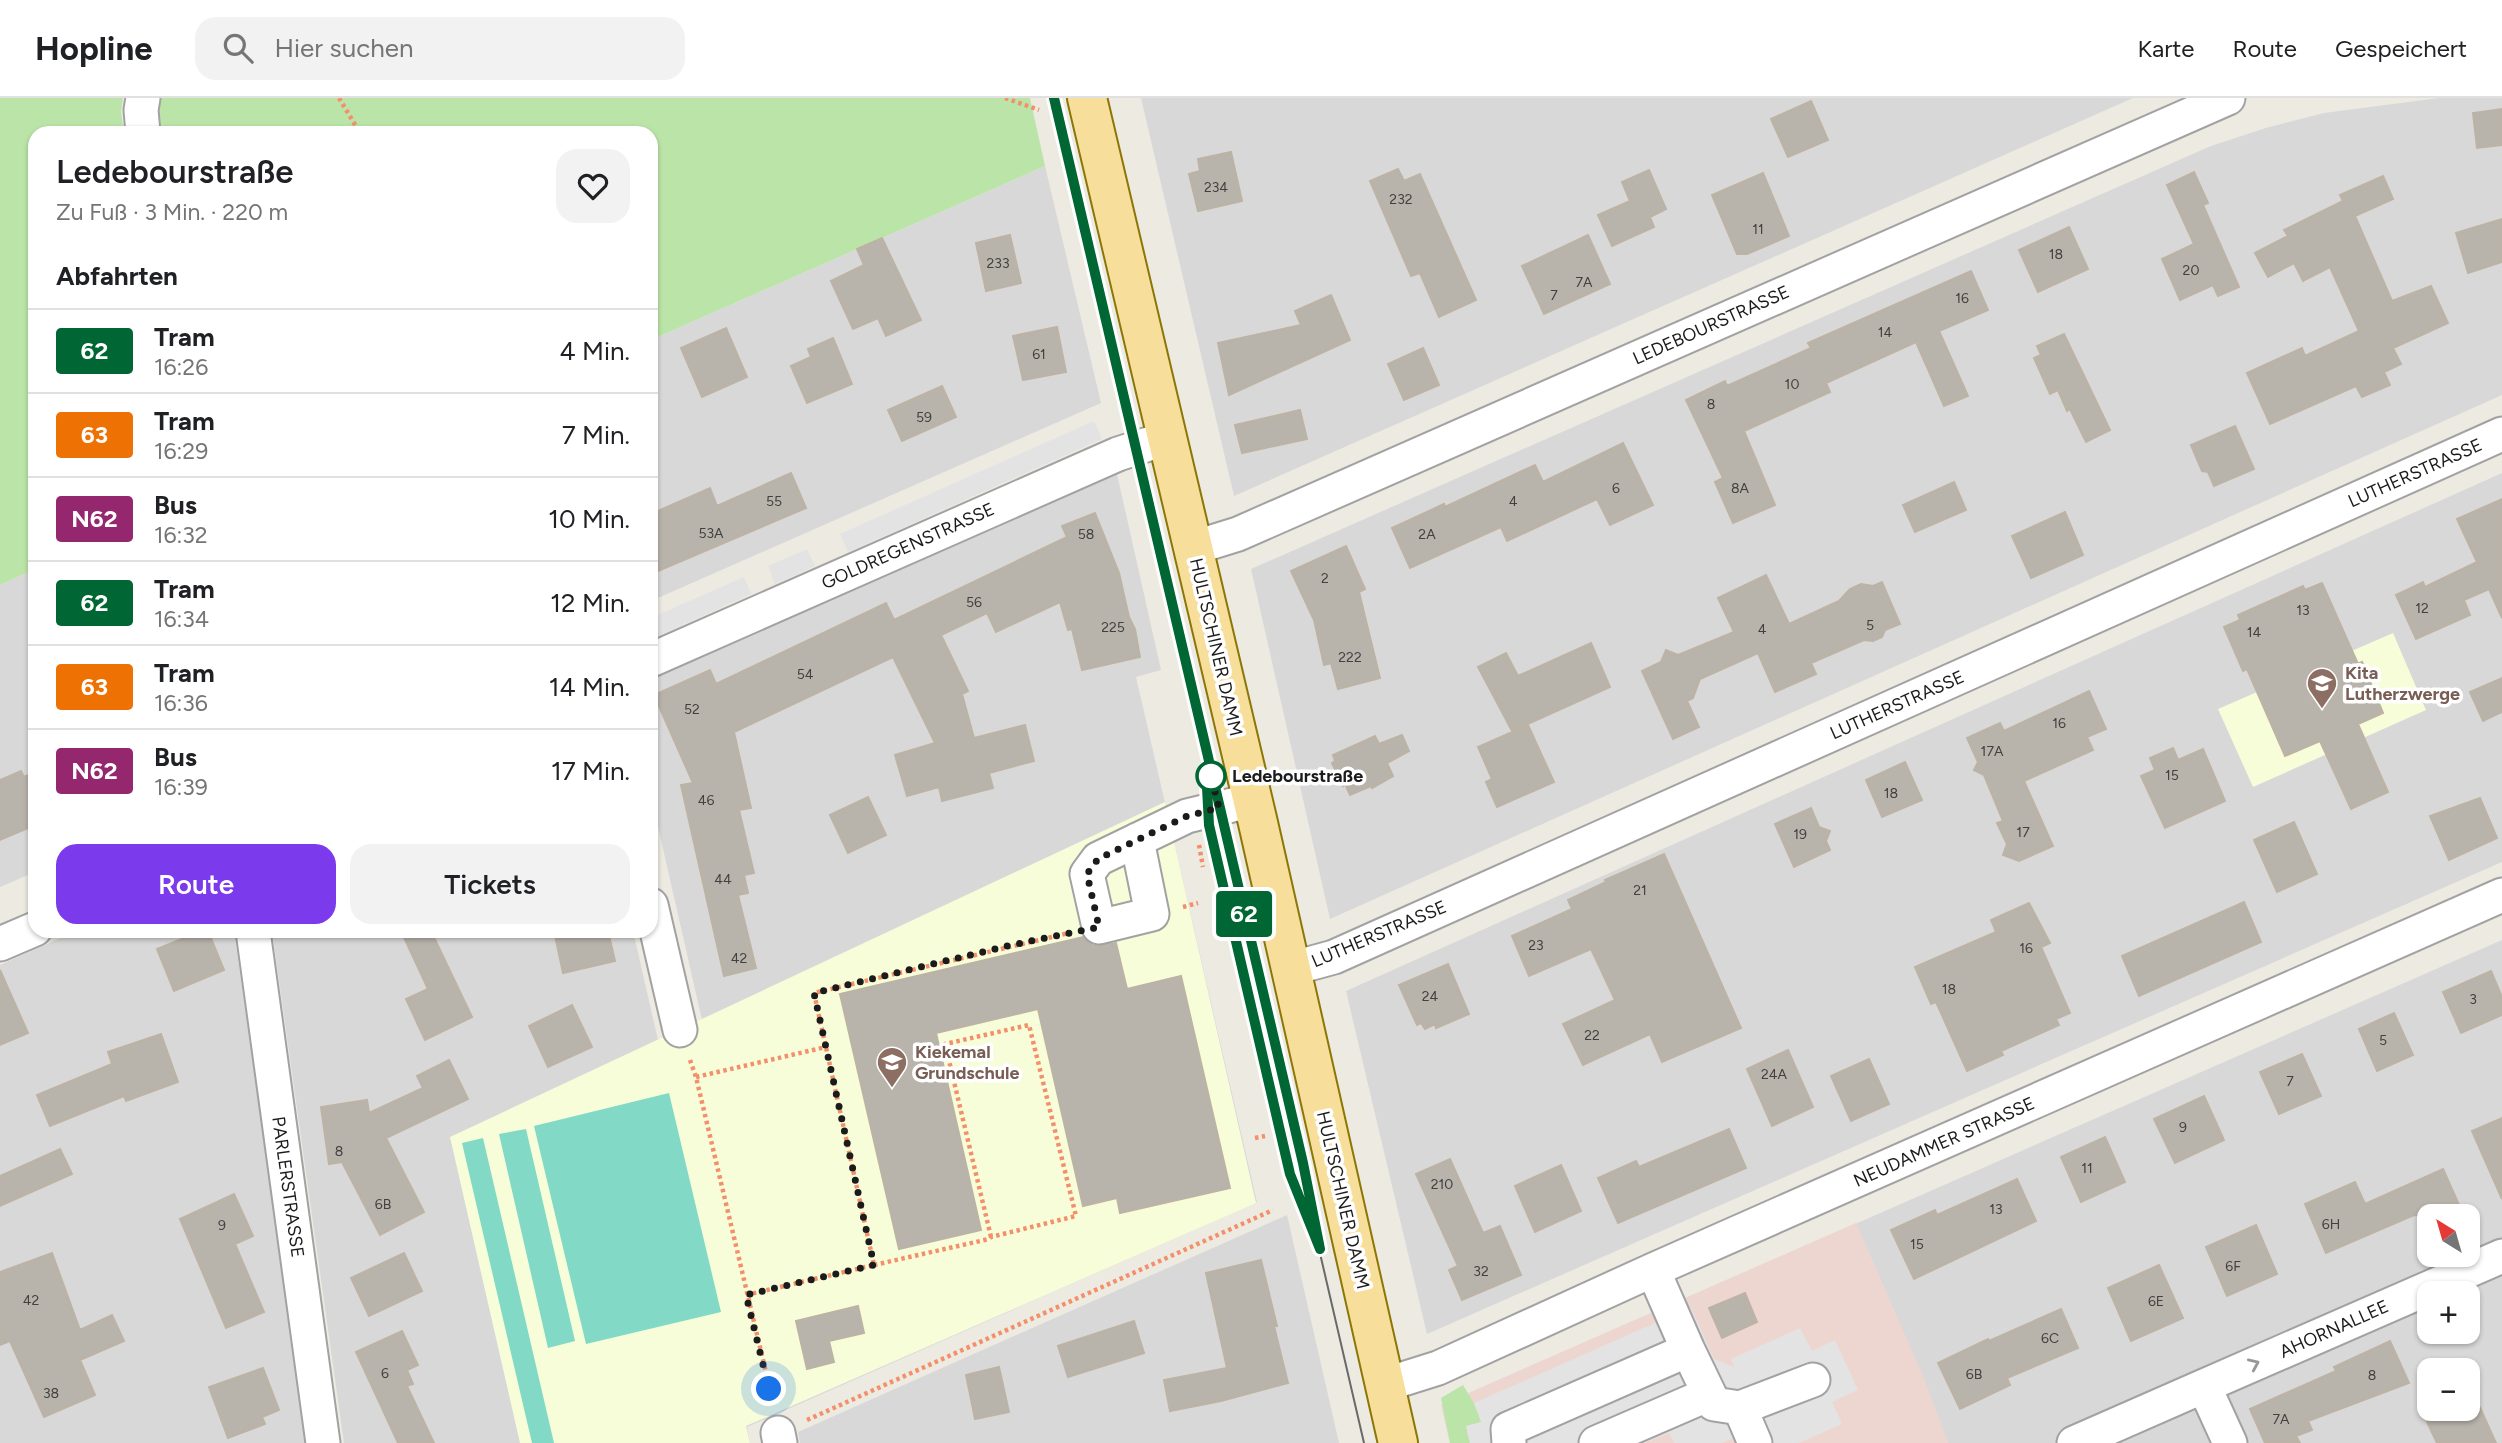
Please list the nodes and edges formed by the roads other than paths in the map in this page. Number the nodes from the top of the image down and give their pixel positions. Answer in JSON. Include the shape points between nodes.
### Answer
{"nodes":[{"id":1,"x":142,"y":98,"type":"edge"},
{"id":2,"x":1087,"y":98,"type":"edge"},
{"id":3,"x":2228,"y":98,"type":"edge"},
{"id":4,"x":143,"y":126,"type":"edge"},
{"id":5,"x":2502,"y":434,"type":"edge"},
{"id":6,"x":1167,"y":438,"type":"junction"},
{"id":7,"x":1193,"y":548,"type":"junction"},
{"id":8,"x":658,"y":657,"type":"edge"},
{"id":9,"x":1252,"y":800,"type":"junction"},
{"id":10,"x":1137,"y":840,"type":"junction"},
{"id":11,"x":2502,"y":895,"type":"edge"},
{"id":12,"x":28,"y":932,"type":"edge"},
{"id":13,"x":658,"y":935,"type":"edge"},
{"id":14,"x":254,"y":938,"type":"edge"},
{"id":15,"x":0,"y":944,"type":"edge"},
{"id":16,"x":1290,"y":969,"type":"junction"},
{"id":17,"x":680,"y":1030,"type":"road end"},
{"id":18,"x":2502,"y":1256,"type":"edge"},
{"id":19,"x":1653,"y":1270,"type":"junction"},
{"id":20,"x":1688,"y":1350,"type":"junction"},
{"id":21,"x":1814,"y":1380,"type":"dead end"},
{"id":22,"x":1384,"y":1385,"type":"junction"},
{"id":23,"x":2204,"y":1386,"type":"junction"},
{"id":24,"x":1709,"y":1394,"type":"junction"},
{"id":25,"x":1740,"y":1408,"type":"junction"},
{"id":26,"x":323,"y":1443,"type":"edge"},
{"id":27,"x":1398,"y":1443,"type":"edge"},
{"id":28,"x":1509,"y":1443,"type":"edge"},
{"id":29,"x":1596,"y":1443,"type":"edge"},
{"id":30,"x":1755,"y":1443,"type":"edge"},
{"id":31,"x":2074,"y":1443,"type":"edge"},
{"id":32,"x":2230,"y":1443,"type":"edge"}],
"edges":[{"from":1,"to":4,"type":"street"},
{"from":2,"to":6,"type":"main road","name":"HULTSCHINER DAMM"},
{"from":3,"to":7,"type":"street","name":"LEDEBOURSTRASSE","via":[[1238,534]]},
{"from":5,"to":16,"type":"street","name":"LUTHERSTRASSE","via":[[1334,957]]},
{"from":6,"to":7,"type":"main road","name":"HULTSCHINER DAMM"},
{"from":6,"to":8,"type":"street","name":"GOLDREGENSTRASSE","via":[[1118,454]]},
{"from":7,"to":9,"type":"main road","name":"HULTSCHINER DAMM"},
{"from":9,"to":10,"type":"street","via":[[1187,816]]},
{"from":9,"to":16,"type":"main road","name":"HULTSCHINER DAMM"},
{"from":10,"to":10,"type":"street","via":[[1152,914],[1099,927],[1087,874],[1098,859]]},
{"from":11,"to":19,"type":"street","name":"NEUDAMMER STRASSE"},
{"from":12,"to":15,"type":"street"},
{"from":13,"to":17,"type":"street"},
{"from":14,"to":26,"type":"street","name":"PARLERSTRASSE"},
{"from":16,"to":22,"type":"main road","name":"HULTSCHINER DAMM"},
{"from":23,"to":18,"type":"street","name":"AHORNALLEE","one_way":true},
{"from":19,"to":20,"type":"street"},
{"from":19,"to":22,"type":"street","name":"NEUDAMMER STRASSE","via":[[1438,1368]]},
{"from":20,"to":24,"type":"street"},
{"from":20,"to":28,"type":"street","via":[[1508,1429]]},
{"from":21,"to":25,"type":"street"},
{"from":22,"to":27,"type":"main road","name":"HULTSCHINER DAMM"},
{"from":23,"to":31,"type":"street","name":"AHORNALLEE"},
{"from":23,"to":32,"type":"street"},
{"from":24,"to":25,"type":"street","via":[[1714,1404]]},
{"from":24,"to":29,"type":"street"},
{"from":25,"to":30,"type":"street"}]}
